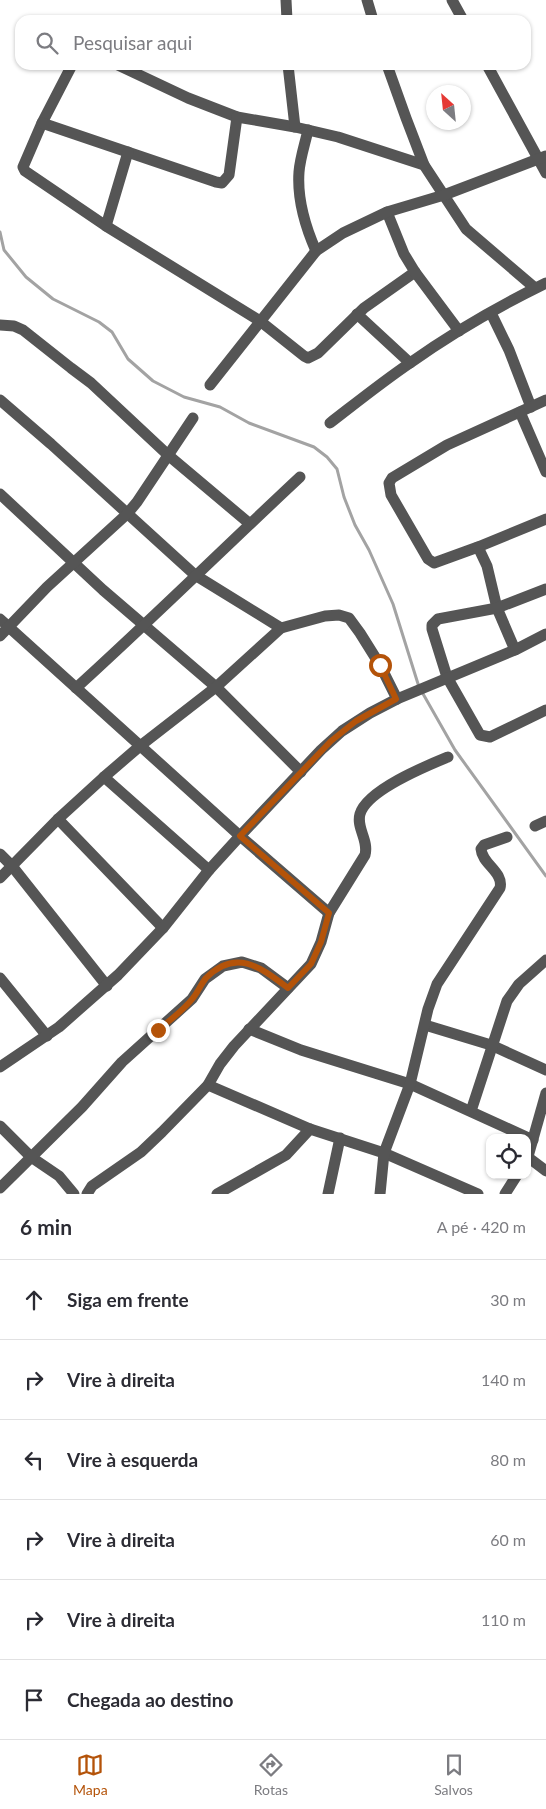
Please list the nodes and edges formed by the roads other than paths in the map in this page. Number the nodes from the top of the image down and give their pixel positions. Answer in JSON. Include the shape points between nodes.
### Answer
{"nodes":[{"id":1,"x":286,"y":0,"type":"edge"},
{"id":2,"x":367,"y":0,"type":"edge"},
{"id":3,"x":452,"y":0,"type":"edge"},
{"id":4,"x":287,"y":15,"type":"edge"},
{"id":5,"x":372,"y":15,"type":"edge"},
{"id":6,"x":460,"y":15,"type":"edge"},
{"id":7,"x":69,"y":70,"type":"edge"},
{"id":8,"x":129,"y":70,"type":"edge"},
{"id":9,"x":289,"y":70,"type":"edge"},
{"id":10,"x":389,"y":70,"type":"edge"},
{"id":11,"x":490,"y":70,"type":"edge"},
{"id":12,"x":236,"y":117,"type":"junction"},
{"id":13,"x":42,"y":123,"type":"junction"},
{"id":14,"x":295,"y":127,"type":"junction"},
{"id":15,"x":308,"y":130,"type":"junction"},
{"id":16,"x":128,"y":152,"type":"junction"},
{"id":17,"x":542,"y":158,"type":"edge"},
{"id":18,"x":424,"y":165,"type":"junction"},
{"id":19,"x":546,"y":172,"type":"edge"},
{"id":20,"x":444,"y":196,"type":"junction"},
{"id":21,"x":387,"y":212,"type":"junction"},
{"id":22,"x":106,"y":226,"type":"junction"},
{"id":23,"x":316,"y":251,"type":"junction"},
{"id":24,"x":415,"y":272,"type":"junction"},
{"id":25,"x":546,"y":283,"type":"edge"},
{"id":26,"x":534,"y":288,"type":"junction"},
{"id":27,"x":491,"y":313,"type":"junction"},
{"id":28,"x":357,"y":314,"type":"junction"},
{"id":29,"x":260,"y":321,"type":"junction"},
{"id":30,"x":0,"y":325,"type":"edge"},
{"id":31,"x":459,"y":331,"type":"junction"},
{"id":32,"x":410,"y":363,"type":"junction"},
{"id":33,"x":210,"y":385,"type":"dead end"},
{"id":34,"x":0,"y":400,"type":"edge"},
{"id":35,"x":546,"y":400,"type":"edge"},
{"id":36,"x":531,"y":406,"type":"junction"},
{"id":37,"x":520,"y":412,"type":"junction"},
{"id":38,"x":193,"y":418,"type":"dead end"},
{"id":39,"x":330,"y":424,"type":"dead end"},
{"id":40,"x":168,"y":454,"type":"junction"},
{"id":41,"x":546,"y":472,"type":"edge"},
{"id":42,"x":300,"y":476,"type":"dead end"},
{"id":43,"x":0,"y":494,"type":"edge"},
{"id":44,"x":127,"y":514,"type":"junction"},
{"id":45,"x":546,"y":519,"type":"edge"},
{"id":46,"x":250,"y":524,"type":"junction"},
{"id":47,"x":478,"y":547,"type":"junction"},
{"id":48,"x":74,"y":563,"type":"junction"},
{"id":49,"x":195,"y":575,"type":"junction"},
{"id":50,"x":546,"y":589,"type":"edge"},
{"id":51,"x":497,"y":608,"type":"junction"},
{"id":52,"x":4,"y":623,"type":"edge"},
{"id":53,"x":145,"y":626,"type":"junction"},
{"id":54,"x":281,"y":628,"type":"junction"},
{"id":55,"x":546,"y":634,"type":"edge"},
{"id":56,"x":0,"y":636,"type":"edge"},
{"id":57,"x":515,"y":650,"type":"junction"},
{"id":58,"x":447,"y":677,"type":"junction"},
{"id":59,"x":216,"y":687,"type":"junction"},
{"id":60,"x":76,"y":688,"type":"junction"},
{"id":61,"x":396,"y":699,"type":"junction"},
{"id":62,"x":546,"y":710,"type":"edge"},
{"id":63,"x":140,"y":746,"type":"junction"},
{"id":64,"x":448,"y":757,"type":"dead end"},
{"id":65,"x":301,"y":772,"type":"junction"},
{"id":66,"x":104,"y":777,"type":"junction"},
{"id":67,"x":58,"y":819,"type":"junction"},
{"id":68,"x":546,"y":821,"type":"edge"},
{"id":69,"x":535,"y":826,"type":"dead end"},
{"id":70,"x":240,"y":836,"type":"junction"},
{"id":71,"x":507,"y":837,"type":"dead end"},
{"id":72,"x":0,"y":854,"type":"edge"},
{"id":73,"x":12,"y":866,"type":"junction"},
{"id":74,"x":209,"y":870,"type":"junction"},
{"id":75,"x":0,"y":878,"type":"edge"},
{"id":76,"x":329,"y":913,"type":"junction"},
{"id":77,"x":163,"y":928,"type":"junction"},
{"id":78,"x":546,"y":960,"type":"edge"},
{"id":79,"x":0,"y":978,"type":"edge"},
{"id":80,"x":107,"y":986,"type":"junction"},
{"id":81,"x":288,"y":988,"type":"junction"},
{"id":82,"x":425,"y":1025,"type":"junction"},
{"id":83,"x":249,"y":1029,"type":"junction"},
{"id":84,"x":47,"y":1036,"type":"junction"},
{"id":85,"x":491,"y":1045,"type":"junction"},
{"id":86,"x":0,"y":1067,"type":"edge"},
{"id":87,"x":546,"y":1070,"type":"edge"},
{"id":88,"x":410,"y":1084,"type":"junction"},
{"id":89,"x":208,"y":1085,"type":"junction"},
{"id":90,"x":546,"y":1093,"type":"edge"},
{"id":91,"x":545,"y":1106,"type":"edge"},
{"id":92,"x":471,"y":1111,"type":"junction"},
{"id":93,"x":0,"y":1126,"type":"edge"},
{"id":94,"x":310,"y":1129,"type":"junction"},
{"id":95,"x":340,"y":1138,"type":"junction"},
{"id":96,"x":533,"y":1140,"type":"junction"},
{"id":97,"x":531,"y":1148,"type":"edge"},
{"id":98,"x":384,"y":1153,"type":"junction"},
{"id":99,"x":31,"y":1157,"type":"junction"},
{"id":100,"x":531,"y":1161,"type":"edge"},
{"id":101,"x":546,"y":1171,"type":"edge"},
{"id":102,"x":514,"y":1179,"type":"edge"},
{"id":103,"x":0,"y":1188,"type":"edge"},
{"id":104,"x":74,"y":1194,"type":"edge"},
{"id":105,"x":87,"y":1194,"type":"edge"},
{"id":106,"x":217,"y":1194,"type":"edge"},
{"id":107,"x":328,"y":1194,"type":"edge"},
{"id":108,"x":380,"y":1194,"type":"edge"},
{"id":109,"x":478,"y":1194,"type":"edge"},
{"id":110,"x":505,"y":1194,"type":"edge"}],
"edges":[{"from":1,"to":4,"type":"street"},
{"from":2,"to":5,"type":"street"},
{"from":3,"to":6,"type":"street"},
{"from":7,"to":13,"type":"street"},
{"from":8,"to":12,"type":"street"},
{"from":9,"to":14,"type":"street"},
{"from":10,"to":18,"type":"street"},
{"from":11,"to":17,"type":"street"},
{"from":12,"to":14,"type":"street"},
{"from":12,"to":16,"type":"street","via":[[229,175],[222,182]]},
{"from":13,"to":16,"type":"street"},
{"from":13,"to":22,"type":"street","via":[[23,167],[25,172]]},
{"from":14,"to":15,"type":"street"},
{"from":15,"to":18,"type":"street"},
{"from":15,"to":23,"type":"street","via":[[299,172],[300,198],[305,225]]},
{"from":16,"to":22,"type":"street"},
{"from":17,"to":19,"type":"street"},
{"from":17,"to":20,"type":"street"},
{"from":18,"to":20,"type":"street"},
{"from":20,"to":21,"type":"street"},
{"from":20,"to":26,"type":"street","via":[[466,229]]},
{"from":21,"to":23,"type":"street"},
{"from":21,"to":24,"type":"street"},
{"from":22,"to":29,"type":"street"},
{"from":23,"to":29,"type":"street"},
{"from":24,"to":28,"type":"street"},
{"from":24,"to":31,"type":"street"},
{"from":25,"to":26,"type":"street"},
{"from":26,"to":27,"type":"street"},
{"from":27,"to":31,"type":"street"},
{"from":27,"to":36,"type":"street"},
{"from":28,"to":29,"type":"street","via":[[318,353],[308,358]]},
{"from":28,"to":32,"type":"street"},
{"from":29,"to":33,"type":"street"},
{"from":30,"to":40,"type":"street","via":[[24,330],[91,383]]},
{"from":31,"to":32,"type":"street"},
{"from":32,"to":39,"type":"street"},
{"from":34,"to":44,"type":"street"},
{"from":35,"to":36,"type":"street"},
{"from":36,"to":37,"type":"street"},
{"from":37,"to":41,"type":"street"},
{"from":37,"to":47,"type":"street","via":[[447,445],[392,478],[389,483],[392,495],[432,563]]},
{"from":38,"to":40,"type":"street"},
{"from":40,"to":44,"type":"street"},
{"from":40,"to":46,"type":"street"},
{"from":42,"to":46,"type":"street"},
{"from":43,"to":48,"type":"street"},
{"from":44,"to":48,"type":"street"},
{"from":44,"to":49,"type":"street"},
{"from":45,"to":47,"type":"street"},
{"from":46,"to":49,"type":"street"},
{"from":47,"to":51,"type":"street"},
{"from":48,"to":52,"type":"street"},
{"from":48,"to":53,"type":"street"},
{"from":49,"to":53,"type":"street"},
{"from":49,"to":54,"type":"street"},
{"from":50,"to":51,"type":"street"},
{"from":51,"to":57,"type":"street"},
{"from":51,"to":58,"type":"street","via":[[438,619],[432,625]]},
{"from":52,"to":56,"type":"street"},
{"from":52,"to":60,"type":"street"},
{"from":53,"to":59,"type":"street"},
{"from":53,"to":60,"type":"street"},
{"from":54,"to":59,"type":"street"},
{"from":54,"to":61,"type":"street","via":[[326,616],[349,618],[380,665]]},
{"from":55,"to":57,"type":"street"},
{"from":57,"to":58,"type":"street"},
{"from":58,"to":61,"type":"street"},
{"from":58,"to":62,"type":"street","via":[[478,733],[485,737]]},
{"from":59,"to":63,"type":"street"},
{"from":59,"to":65,"type":"street"},
{"from":60,"to":63,"type":"street"},
{"from":61,"to":65,"type":"street","via":[[342,731]]},
{"from":63,"to":66,"type":"street"},
{"from":63,"to":70,"type":"street"},
{"from":64,"to":76,"type":"street","via":[[408,775],[368,800],[360,814],[367,848],[365,855]]},
{"from":65,"to":70,"type":"street"},
{"from":66,"to":67,"type":"street"},
{"from":66,"to":74,"type":"street"},
{"from":67,"to":73,"type":"street"},
{"from":67,"to":77,"type":"street"},
{"from":68,"to":69,"type":"street"},
{"from":70,"to":74,"type":"street"},
{"from":70,"to":76,"type":"street"},
{"from":71,"to":82,"type":"street","via":[[481,849],[481,855],[502,883],[442,974]]},
{"from":72,"to":73,"type":"street"},
{"from":73,"to":75,"type":"street"},
{"from":73,"to":80,"type":"street"},
{"from":74,"to":77,"type":"street"},
{"from":76,"to":81,"type":"street","via":[[311,964]]},
{"from":77,"to":80,"type":"street"},
{"from":78,"to":85,"type":"street","via":[[519,984],[507,1001]]},
{"from":79,"to":84,"type":"street"},
{"from":80,"to":84,"type":"street"},
{"from":81,"to":83,"type":"street"},
{"from":81,"to":99,"type":"street","via":[[262,968],[242,962],[223,966],[205,979],[192,999],[122,1062]]},
{"from":82,"to":85,"type":"street"},
{"from":82,"to":88,"type":"street"},
{"from":83,"to":88,"type":"street","via":[[301,1050]]},
{"from":83,"to":89,"type":"street","via":[[220,1064]]},
{"from":84,"to":86,"type":"street"},
{"from":85,"to":87,"type":"street"},
{"from":85,"to":92,"type":"street"},
{"from":88,"to":92,"type":"street"},
{"from":88,"to":98,"type":"street"},
{"from":89,"to":94,"type":"street"},
{"from":89,"to":105,"type":"street","via":[[141,1152],[92,1186]]},
{"from":90,"to":91,"type":"street"},
{"from":91,"to":96,"type":"street"},
{"from":92,"to":96,"type":"street"},
{"from":93,"to":99,"type":"street"},
{"from":94,"to":95,"type":"street"},
{"from":94,"to":106,"type":"street","via":[[286,1155]]},
{"from":95,"to":98,"type":"street"},
{"from":95,"to":107,"type":"street"},
{"from":96,"to":97,"type":"street"},
{"from":98,"to":108,"type":"street"},
{"from":98,"to":109,"type":"street"},
{"from":99,"to":103,"type":"street"},
{"from":99,"to":104,"type":"street","via":[[59,1176]]},
{"from":100,"to":101,"type":"street"},
{"from":102,"to":110,"type":"street"}]}
